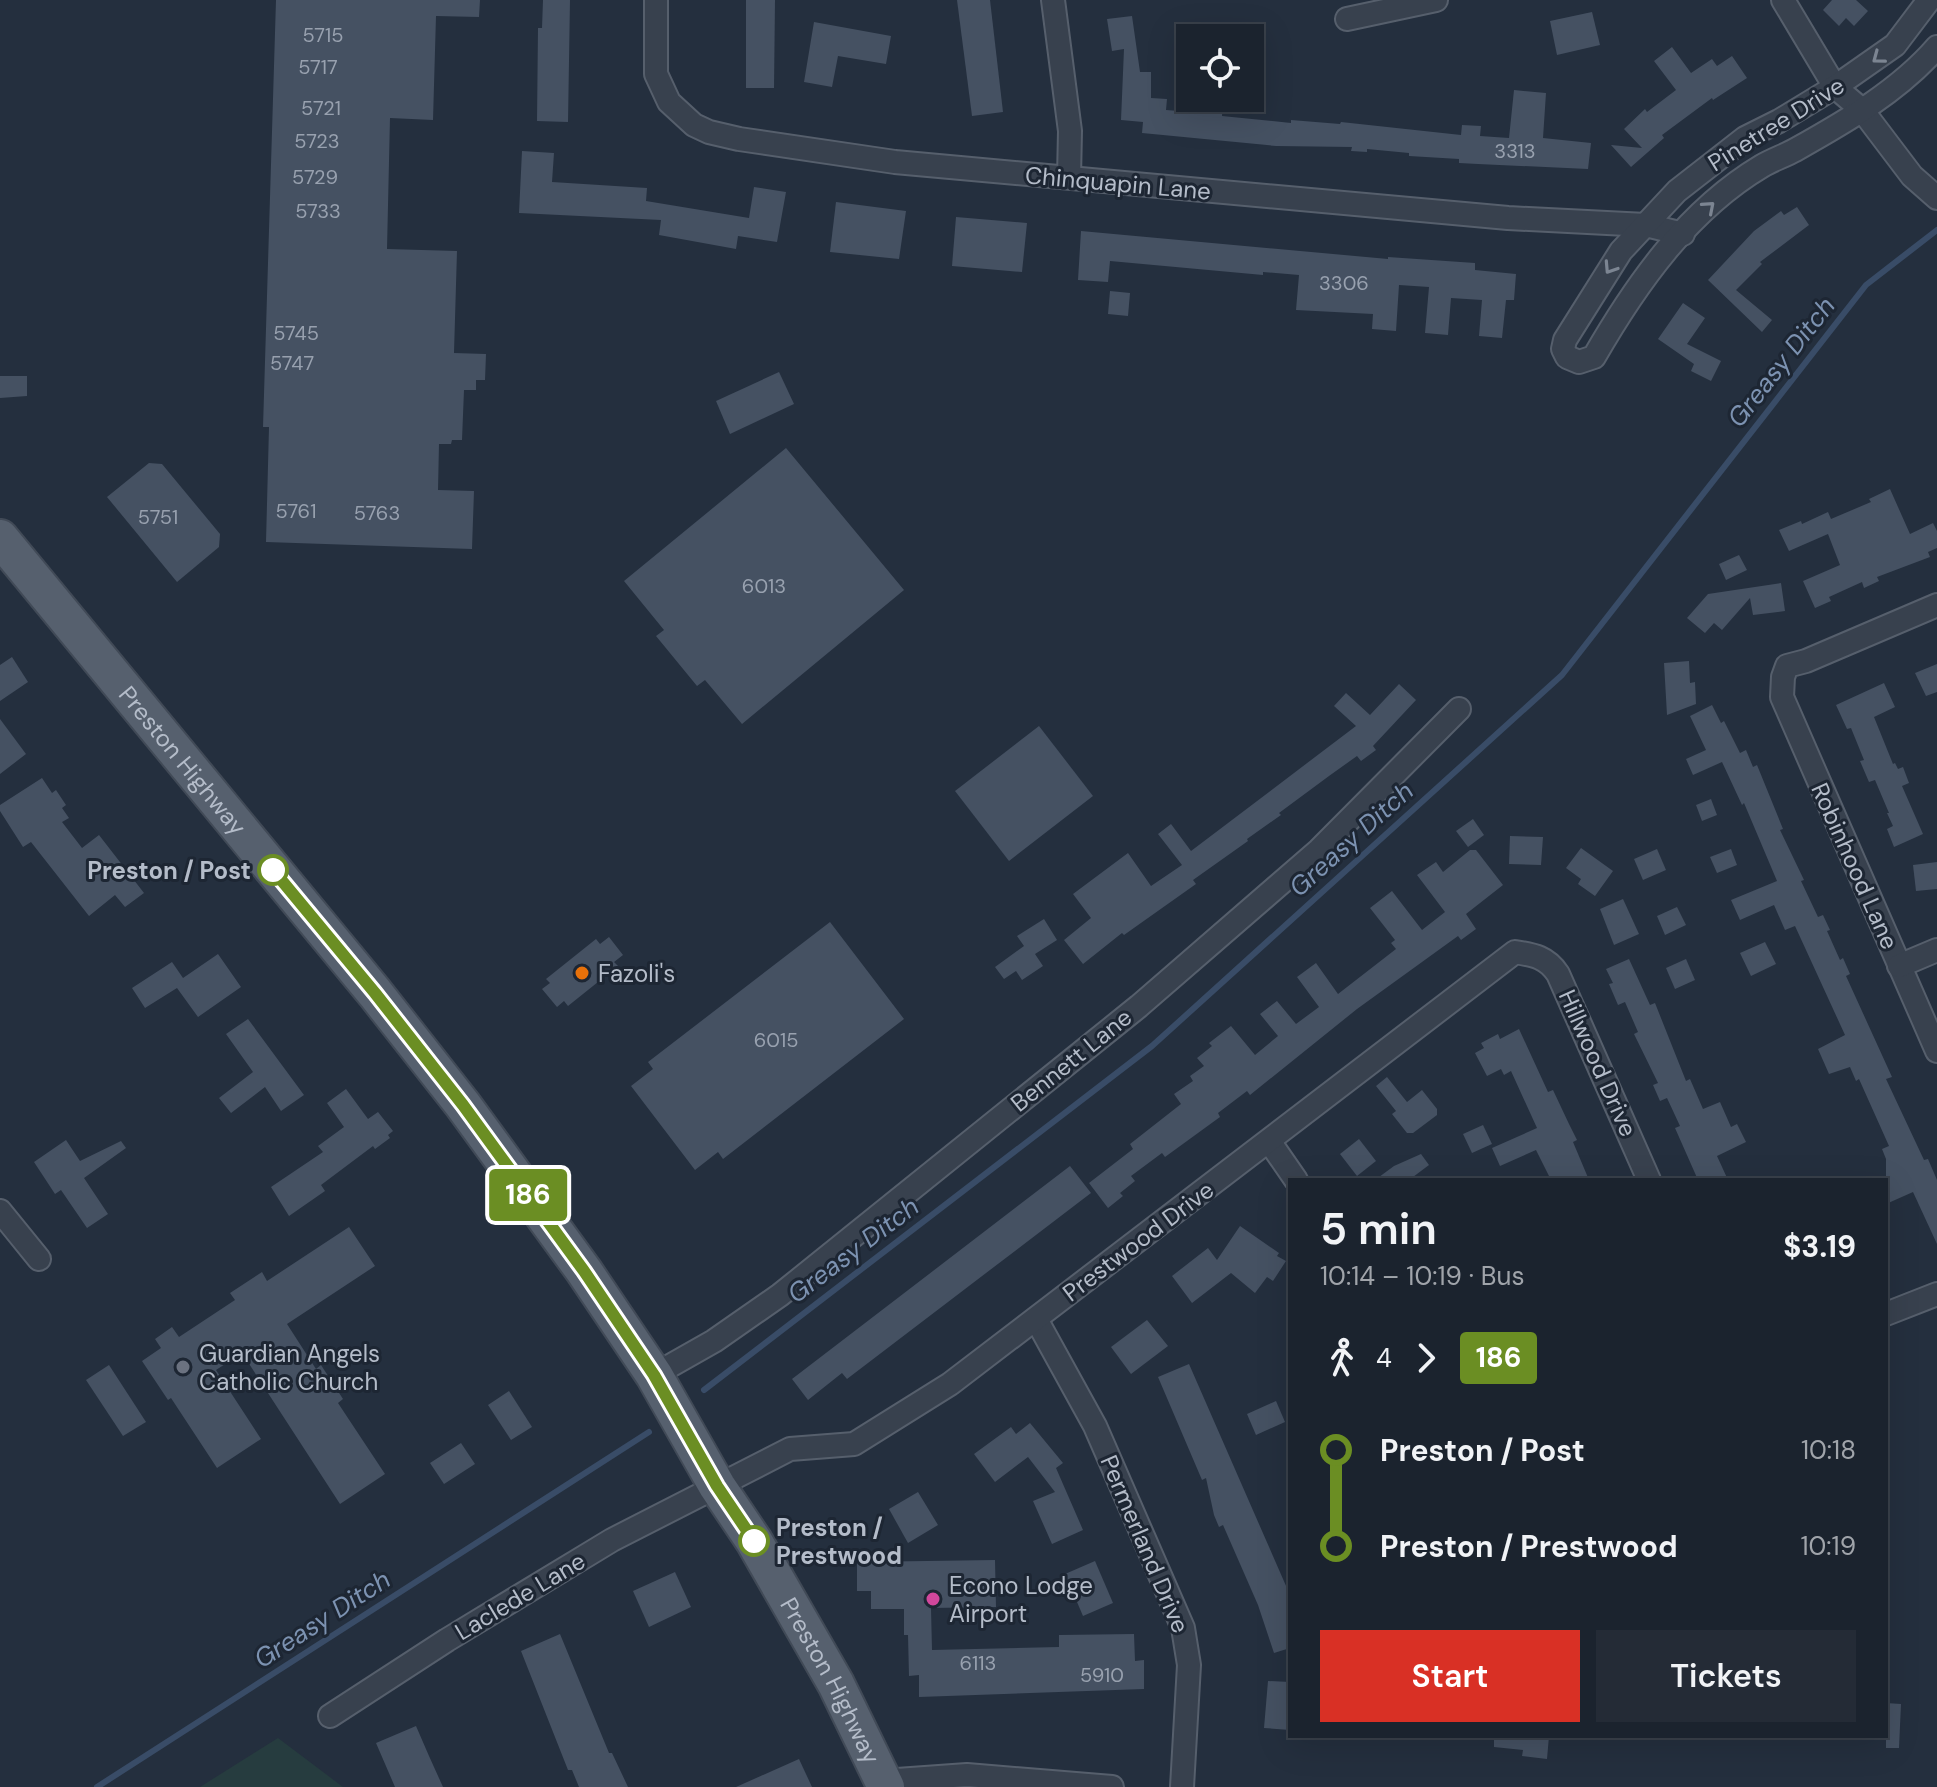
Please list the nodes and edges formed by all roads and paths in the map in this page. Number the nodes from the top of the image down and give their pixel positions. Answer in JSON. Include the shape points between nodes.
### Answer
{"nodes":[{"id":1,"x":656,"y":0,"type":"edge"},
{"id":2,"x":1053,"y":0,"type":"edge"},
{"id":3,"x":1436,"y":0,"type":"edge"},
{"id":4,"x":1783,"y":0,"type":"edge"},
{"id":5,"x":1929,"y":0,"type":"edge"},
{"id":6,"x":1347,"y":19,"type":"dead end"},
{"id":7,"x":1937,"y":47,"type":"edge"},
{"id":8,"x":1835,"y":87,"type":"junction"},
{"id":9,"x":1862,"y":110,"type":"junction"},
{"id":10,"x":1069,"y":177,"type":"junction"},
{"id":11,"x":1934,"y":196,"type":"edge"},
{"id":12,"x":1646,"y":225,"type":"junction"},
{"id":13,"x":1683,"y":234,"type":"junction"},
{"id":14,"x":0,"y":538,"type":"edge"},
{"id":15,"x":1937,"y":605,"type":"edge"},
{"id":16,"x":1459,"y":709,"type":"dead end"},
{"id":17,"x":1937,"y":950,"type":"edge"},
{"id":18,"x":1536,"y":955,"type":"joint"},
{"id":19,"x":1899,"y":966,"type":"junction"},
{"id":20,"x":1937,"y":1051,"type":"edge"},
{"id":21,"x":1269,"y":1141,"type":"junction"},
{"id":22,"x":1295,"y":1178,"type":"edge"},
{"id":23,"x":1648,"y":1178,"type":"edge"},
{"id":24,"x":0,"y":1211,"type":"edge"},
{"id":25,"x":39,"y":1259,"type":"dead end"},
{"id":26,"x":1937,"y":1294,"type":"edge"},
{"id":27,"x":1888,"y":1313,"type":"edge"},
{"id":28,"x":1036,"y":1319,"type":"junction"},
{"id":29,"x":654,"y":1375,"type":"junction"},
{"id":30,"x":717,"y":1486,"type":"junction"},
{"id":31,"x":330,"y":1716,"type":"dead end"},
{"id":32,"x":884,"y":1784,"type":"edge"},
{"id":33,"x":1112,"y":1787,"type":"edge"},
{"id":34,"x":1182,"y":1787,"type":"edge"}],
"edges":[{"from":1,"to":10,"type":"street","name":"Chinquapin Lane","via":[[654,58],[662,89],[680,115],[709,132],[895,162]]},
{"from":2,"to":10,"type":"street","via":[[1070,131]]},
{"from":3,"to":6,"type":"street"},
{"from":4,"to":8,"type":"street"},
{"from":5,"to":8,"type":"street","name":"Pinetree Drive","one_way":true,"via":[[1895,45]]},
{"from":7,"to":9,"type":"street","name":"Pinetree Drive","via":[[1918,69]]},
{"from":8,"to":9,"type":"street"},
{"from":8,"to":12,"type":"street","name":"Pinetree Drive","via":[[1711,162]]},
{"from":9,"to":11,"type":"street","via":[[1912,176]]},
{"from":13,"to":9,"type":"street","name":"Pinetree Drive","one_way":true,"via":[[1762,166]]},
{"from":10,"to":12,"type":"street","name":"Chinquapin Lane","via":[[1508,218]]},
{"from":12,"to":13,"type":"street","name":"Chinquapin Lane"},
{"from":12,"to":13,"type":"street","name":"Pinetree Drive","one_way":true,"via":[[1621,251],[1565,340],[1567,357],[1579,362],[1594,357],[1647,271]]},
{"from":14,"to":29,"type":"main road","name":"Preston Highway","via":[[434,1068]]},
{"from":15,"to":19,"type":"street","name":"Robinhood Lane","via":[[1787,666],[1783,677],[1782,697],[1796,733]]},
{"from":16,"to":29,"type":"street","name":"Bennett Lane","via":[[1319,850],[1139,1006],[780,1295]]},
{"from":17,"to":19,"type":"street"},
{"from":18,"to":21,"type":"street","name":"Prestwood Drive","via":[[1515,952]]},
{"from":18,"to":23,"type":"street","name":"Hillwood Drive","via":[[1558,974]]},
{"from":19,"to":20,"type":"street","name":"Robinhood Lane"},
{"from":21,"to":22,"type":"street"},
{"from":21,"to":28,"type":"street","name":"Prestwood Drive"},
{"from":24,"to":25,"type":"street"},
{"from":26,"to":27,"type":"street"},
{"from":28,"to":30,"type":"street","name":"Prestwood Drive","via":[[950,1384],[854,1444],[790,1449]]},
{"from":28,"to":34,"type":"street","name":"Permerland Drive","via":[[1095,1426],[1183,1628],[1189,1665]]},
{"from":29,"to":30,"type":"main road","name":"Preston Highway"},
{"from":30,"to":31,"type":"street","name":"Laclede Lane","via":[[600,1548]]},
{"from":30,"to":32,"type":"main road","name":"Preston Highway","via":[[836,1684]]},
{"from":32,"to":33,"type":"street","via":[[967,1775]]}]}
